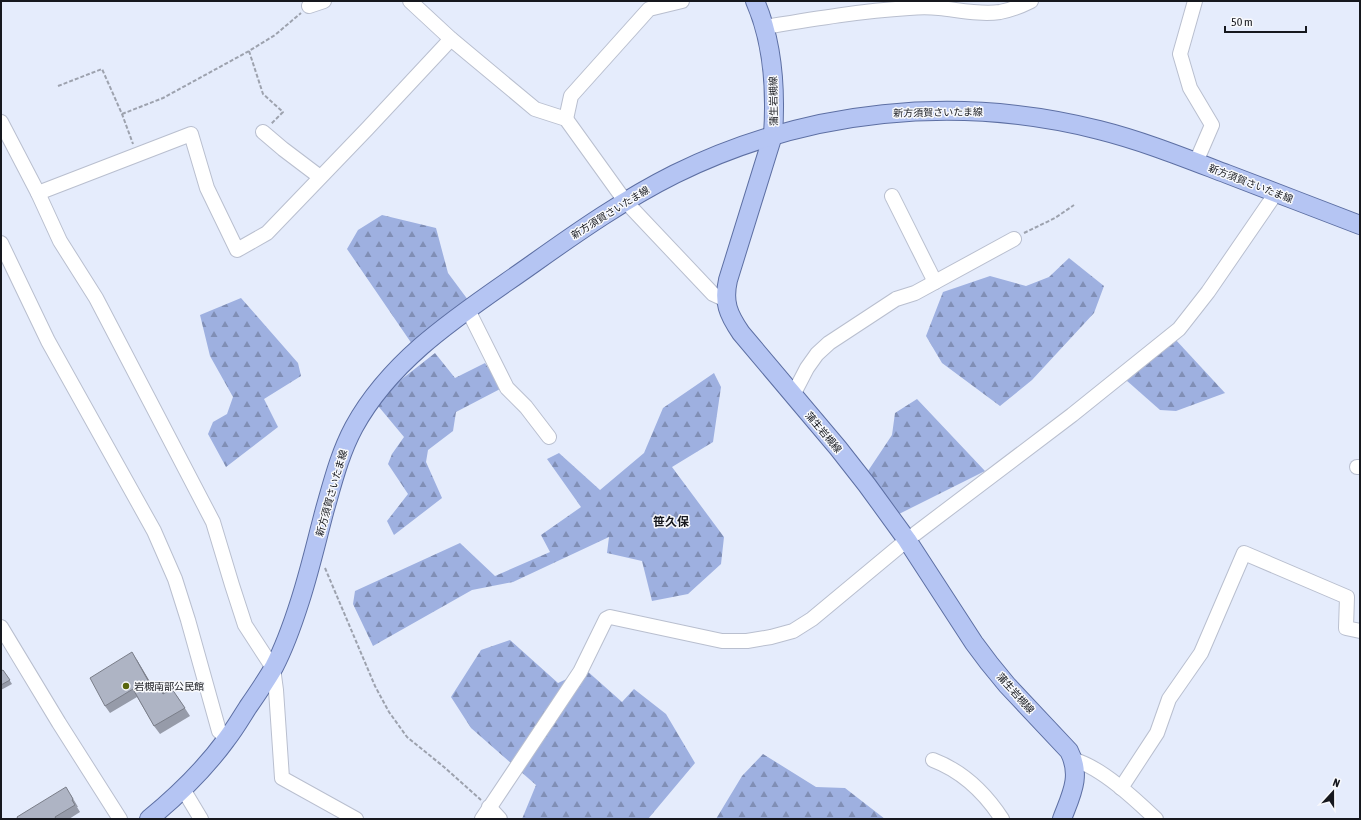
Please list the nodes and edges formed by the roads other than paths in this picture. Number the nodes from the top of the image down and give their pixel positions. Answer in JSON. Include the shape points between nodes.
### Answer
{"nodes":[{"id":1,"x":324,"y":1,"type":"edge"},
{"id":2,"x":410,"y":1,"type":"edge"},
{"id":3,"x":682,"y":1,"type":"edge"},
{"id":4,"x":755,"y":1,"type":"edge"},
{"id":5,"x":1031,"y":1,"type":"edge"},
{"id":6,"x":1195,"y":1,"type":"edge"},
{"id":7,"x":938,"y":4,"type":"edge"},
{"id":8,"x":309,"y":6,"type":"road end"},
{"id":9,"x":765,"y":27,"type":"junction"},
{"id":10,"x":451,"y":39,"type":"junction"},
{"id":11,"x":566,"y":120,"type":"junction"},
{"id":12,"x":1,"y":122,"type":"edge"},
{"id":13,"x":263,"y":132,"type":"road end"},
{"id":14,"x":773,"y":135,"type":"junction"},
{"id":15,"x":1196,"y":162,"type":"junction"},
{"id":16,"x":320,"y":177,"type":"junction"},
{"id":17,"x":1276,"y":193,"type":"junction"},
{"id":18,"x":38,"y":194,"type":"junction"},
{"id":19,"x":892,"y":196,"type":"dead end"},
{"id":20,"x":625,"y":201,"type":"junction"},
{"id":21,"x":1360,"y":225,"type":"edge"},
{"id":22,"x":1014,"y":239,"type":"road end"},
{"id":23,"x":1,"y":243,"type":"edge"},
{"id":24,"x":935,"y":282,"type":"junction"},
{"id":25,"x":726,"y":300,"type":"junction"},
{"id":26,"x":468,"y":310,"type":"junction"},
{"id":27,"x":793,"y":395,"type":"junction"},
{"id":28,"x":549,"y":437,"type":"dead end"},
{"id":29,"x":907,"y":540,"type":"junction"},
{"id":30,"x":1,"y":627,"type":"edge"},
{"id":31,"x":1360,"y":631,"type":"edge"},
{"id":32,"x":273,"y":668,"type":"junction"},
{"id":33,"x":227,"y":739,"type":"junction"},
{"id":34,"x":933,"y":760,"type":"dead end"},
{"id":35,"x":1074,"y":760,"type":"junction"},
{"id":36,"x":1121,"y":788,"type":"junction"},
{"id":37,"x":183,"y":789,"type":"junction"},
{"id":38,"x":485,"y":813,"type":"edge"},
{"id":39,"x":120,"y":819,"type":"edge"},
{"id":40,"x":149,"y":819,"type":"edge"},
{"id":41,"x":201,"y":819,"type":"edge"},
{"id":42,"x":356,"y":819,"type":"edge"},
{"id":43,"x":500,"y":819,"type":"edge"},
{"id":44,"x":1002,"y":819,"type":"edge"},
{"id":45,"x":1062,"y":819,"type":"edge"},
{"id":46,"x":1156,"y":819,"type":"edge"}],
"edges":[{"from":1,"to":8,"type":"street"},
{"from":2,"to":10,"type":"street"},
{"from":3,"to":11,"type":"street","via":[[649,9],[571,96]]},
{"from":4,"to":9,"type":"main road","name":"蒲生岩槻線"},
{"from":5,"to":7,"type":"street","via":[[1015,8],[988,13],[960,11]]},
{"from":6,"to":15,"type":"street","via":[[1180,54],[1190,88],[1212,125]]},
{"from":7,"to":9,"type":"street","via":[[836,14]]},
{"from":9,"to":14,"type":"main road","name":"蒲生岩槻線","via":[[772,70],[775,115]]},
{"from":10,"to":11,"type":"street","via":[[535,109]]},
{"from":10,"to":16,"type":"street"},
{"from":11,"to":20,"type":"street"},
{"from":12,"to":18,"type":"street"},
{"from":13,"to":16,"type":"street"},
{"from":14,"to":15,"type":"main road","name":"新方須賀さいたま線","via":[[827,122],[889,113],[926,110],[994,112],[1030,116],[1101,130]]},
{"from":14,"to":20,"type":"main road","name":"新方須賀さいたま線","via":[[708,159]]},
{"from":14,"to":25,"type":"main road","name":"蒲生岩槻線","via":[[728,280]]},
{"from":15,"to":17,"type":"main road","name":"新方須賀さいたま線"},
{"from":16,"to":18,"type":"street","via":[[266,233],[237,250],[207,188],[191,134]]},
{"from":17,"to":21,"type":"main road","name":"新方須賀さいたま線"},
{"from":17,"to":29,"type":"street","via":[[1208,292],[1179,329],[1072,415]]},
{"from":18,"to":32,"type":"street","via":[[60,241],[96,298],[213,522],[245,625]]},
{"from":19,"to":24,"type":"street"},
{"from":20,"to":25,"type":"street","via":[[713,294]]},
{"from":20,"to":26,"type":"main road","name":"新方須賀さいたま線"},
{"from":22,"to":24,"type":"street"},
{"from":23,"to":33,"type":"street","via":[[48,341],[154,531],[175,578],[220,731]]},
{"from":24,"to":27,"type":"street","via":[[915,293],[896,299],[829,343],[807,368]]},
{"from":25,"to":27,"type":"main road","name":"蒲生岩槻線","via":[[733,321],[741,333]]},
{"from":26,"to":28,"type":"street","via":[[507,388],[526,407]]},
{"from":26,"to":32,"type":"main road","name":"新方須賀さいたま線","via":[[402,363],[365,407],[351,432],[333,479],[300,600]]},
{"from":27,"to":29,"type":"main road","name":"蒲生岩槻線","via":[[867,485]]},
{"from":29,"to":35,"type":"main road","name":"蒲生岩槻線","via":[[978,648],[1007,685],[1069,751]]},
{"from":29,"to":38,"type":"street","via":[[812,619],[792,631],[771,637],[747,641],[722,641],[610,617],[606,619],[580,672]]},
{"from":30,"to":39,"type":"street"},
{"from":31,"to":36,"type":"street","via":[[1346,628],[1347,597],[1244,553],[1201,653],[1169,699],[1157,733]]},
{"from":32,"to":33,"type":"main road","name":"新方須賀さいたま線"},
{"from":32,"to":42,"type":"street","via":[[282,778]]},
{"from":33,"to":37,"type":"main road","name":"新方須賀さいたま線"},
{"from":34,"to":44,"type":"street","via":[[946,765],[985,795]]},
{"from":35,"to":36,"type":"street","via":[[1084,763]]},
{"from":35,"to":45,"type":"main road","via":[[1074,788]]},
{"from":36,"to":46,"type":"street"},
{"from":37,"to":40,"type":"main road","name":"新方須賀さいたま線"},
{"from":37,"to":41,"type":"street"},
{"from":38,"to":43,"type":"street"}]}
